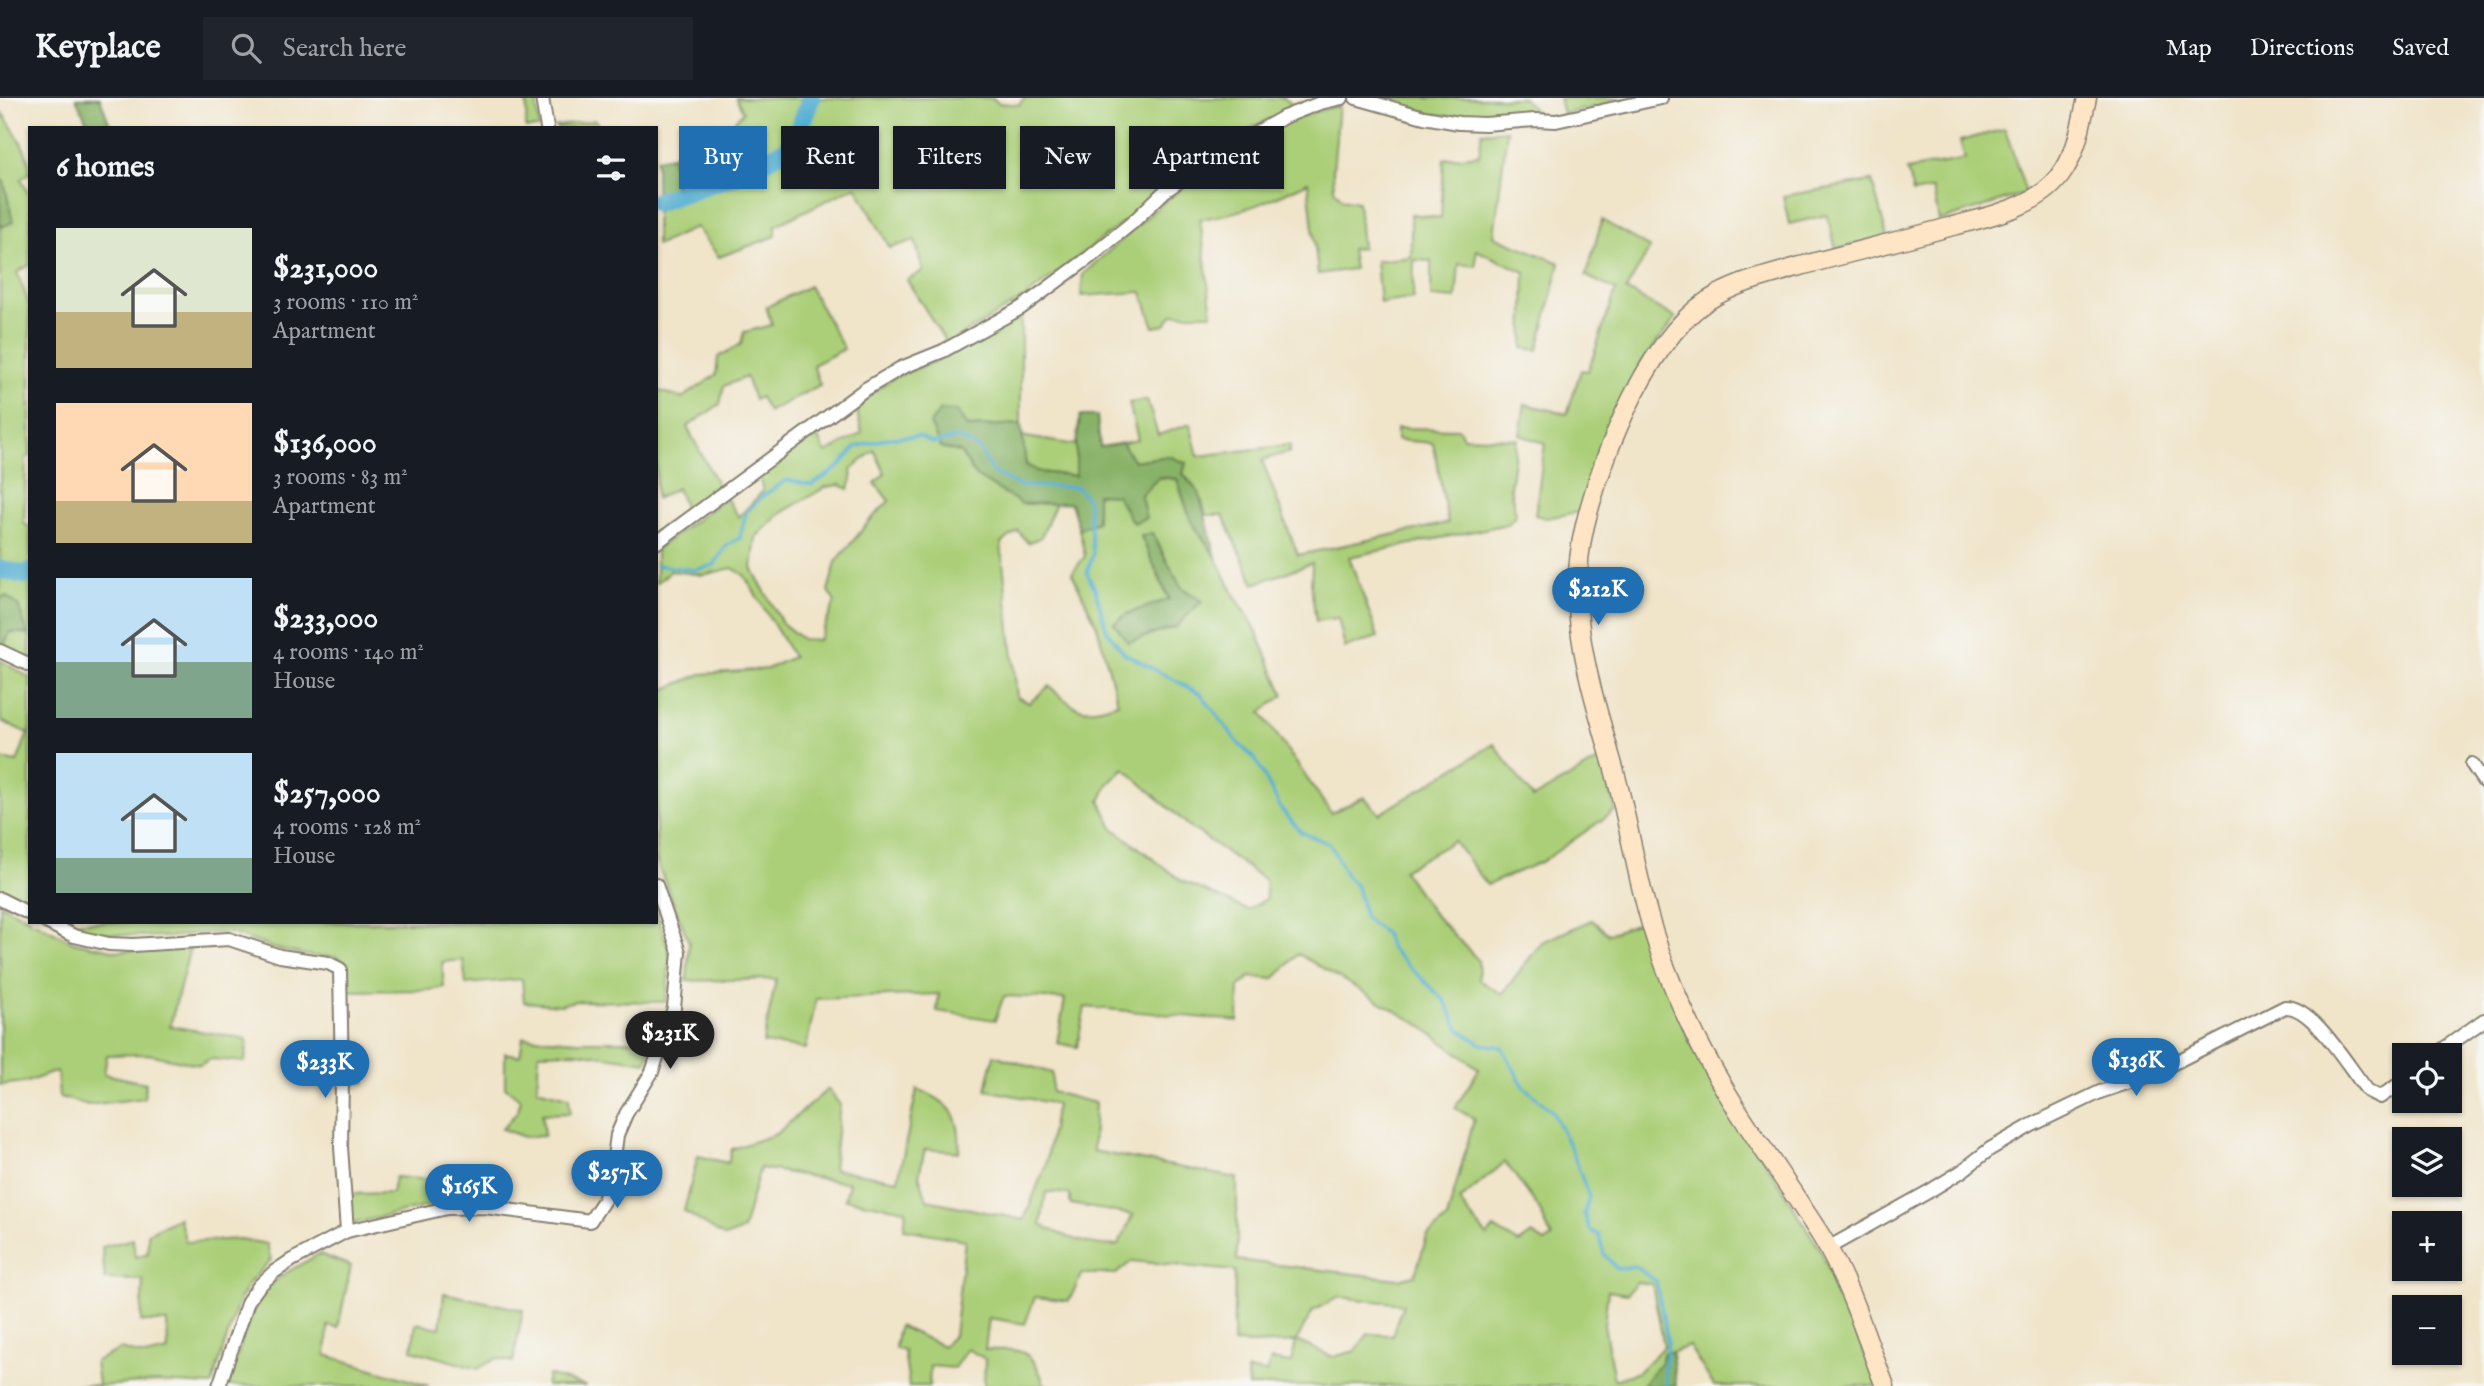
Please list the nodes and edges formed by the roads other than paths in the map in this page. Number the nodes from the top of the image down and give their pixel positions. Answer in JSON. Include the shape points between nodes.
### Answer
{"nodes":[{"id":1,"x":542,"y":98,"type":"edge"},
{"id":2,"x":1342,"y":98,"type":"edge"},
{"id":3,"x":1356,"y":98,"type":"edge"},
{"id":4,"x":1661,"y":98,"type":"edge"},
{"id":5,"x":2087,"y":98,"type":"edge"},
{"id":6,"x":547,"y":126,"type":"edge"},
{"id":7,"x":658,"y":542,"type":"edge"},
{"id":8,"x":0,"y":651,"type":"edge"},
{"id":9,"x":28,"y":664,"type":"edge"},
{"id":10,"x":2472,"y":764,"type":"dead end"},
{"id":11,"x":2484,"y":782,"type":"edge"},
{"id":12,"x":658,"y":891,"type":"edge"},
{"id":13,"x":0,"y":899,"type":"edge"},
{"id":14,"x":28,"y":913,"type":"edge"},
{"id":15,"x":50,"y":924,"type":"edge"},
{"id":16,"x":2484,"y":1020,"type":"edge"},
{"id":17,"x":2452,"y":1043,"type":"edge"},
{"id":18,"x":2392,"y":1090,"type":"edge"},
{"id":19,"x":347,"y":1231,"type":"junction"},
{"id":20,"x":1828,"y":1248,"type":"junction"},
{"id":21,"x":219,"y":1386,"type":"edge"},
{"id":22,"x":1885,"y":1386,"type":"edge"}],
"edges":[{"from":1,"to":6,"type":"street"},
{"from":2,"to":7,"type":"street","via":[[1284,117],[1220,153],[1165,191],[1090,257],[1021,308],[864,390]]},
{"from":3,"to":4,"type":"street","via":[[1424,117],[1485,124],[1556,121]]},
{"from":5,"to":20,"type":"street","via":[[2069,161],[2058,179],[2036,197],[1990,216],[1767,276],[1717,294],[1698,309],[1656,356],[1629,403],[1586,524],[1577,568],[1580,639],[1658,946],[1697,1040]]},
{"from":8,"to":9,"type":"street"},
{"from":10,"to":11,"type":"street"},
{"from":12,"to":19,"type":"street","via":[[679,952],[674,1008],[652,1072],[617,1135],[611,1181],[590,1221],[485,1207],[447,1208]]},
{"from":13,"to":14,"type":"street"},
{"from":15,"to":19,"type":"street","via":[[74,936],[109,944],[229,939],[340,969],[341,1147]]},
{"from":16,"to":17,"type":"street"},
{"from":18,"to":20,"type":"street","via":[[2380,1097],[2368,1091],[2312,1020],[2298,1009],[2285,1007],[2148,1076],[2100,1092],[2032,1125],[1928,1192]]},
{"from":19,"to":21,"type":"street","via":[[283,1266],[259,1286],[248,1301]]},
{"from":20,"to":22,"type":"street"}]}
